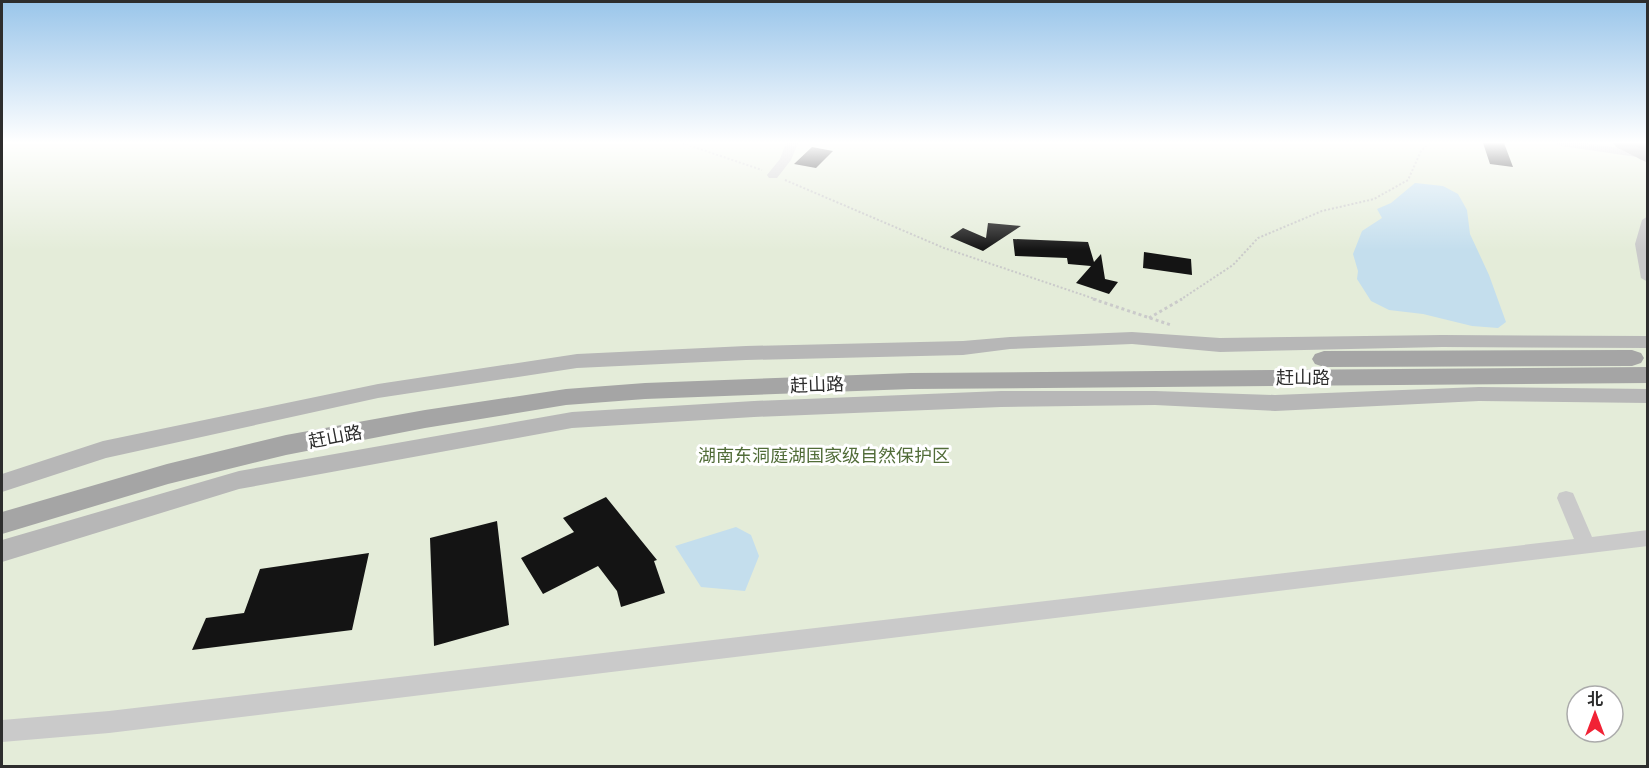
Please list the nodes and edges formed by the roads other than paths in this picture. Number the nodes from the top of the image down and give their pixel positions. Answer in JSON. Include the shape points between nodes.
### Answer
{"nodes":[{"id":1,"x":1647,"y":220,"type":"edge"},
{"id":2,"x":1647,"y":278,"type":"edge"},
{"id":3,"x":1647,"y":342,"type":"edge"},
{"id":4,"x":1647,"y":358,"type":"edge"},
{"id":5,"x":1584,"y":366,"type":"junction"},
{"id":6,"x":1500,"y":367,"type":"junction"},
{"id":7,"x":1647,"y":375,"type":"edge"},
{"id":8,"x":1647,"y":396,"type":"edge"},
{"id":9,"x":2,"y":483,"type":"edge"},
{"id":10,"x":1566,"y":498,"type":"dead end"},
{"id":11,"x":2,"y":505,"type":"edge"},
{"id":12,"x":2,"y":523,"type":"edge"},
{"id":13,"x":1645,"y":539,"type":"edge"},
{"id":14,"x":1586,"y":545,"type":"junction"},
{"id":15,"x":2,"y":551,"type":"edge"},
{"id":16,"x":2,"y":730,"type":"edge"}],
"edges":[{"from":1,"to":2,"type":"street","via":[[1642,244]]},
{"from":3,"to":9,"type":"main road","via":[[1190,345],[1132,338],[577,361],[378,391],[103,450]]},
{"from":4,"to":5,"type":"main road","name":"赶山路"},
{"from":5,"to":6,"type":"main road","name":"赶山路"},
{"from":5,"to":7,"type":"main road","name":"赶山路"},
{"from":6,"to":11,"type":"main road","name":"赶山路","via":[[975,365],[602,378],[422,404],[264,435],[121,470]]},
{"from":6,"to":12,"type":"main road","name":"赶山路","via":[[911,381],[566,397],[286,445],[167,474]]},
{"from":8,"to":15,"type":"main road","via":[[1479,393],[1275,403],[1155,398],[1001,399],[572,420],[239,480]]},
{"from":10,"to":14,"type":"street"},
{"from":13,"to":14,"type":"street"},
{"from":14,"to":16,"type":"street","via":[[121,721]]}]}
